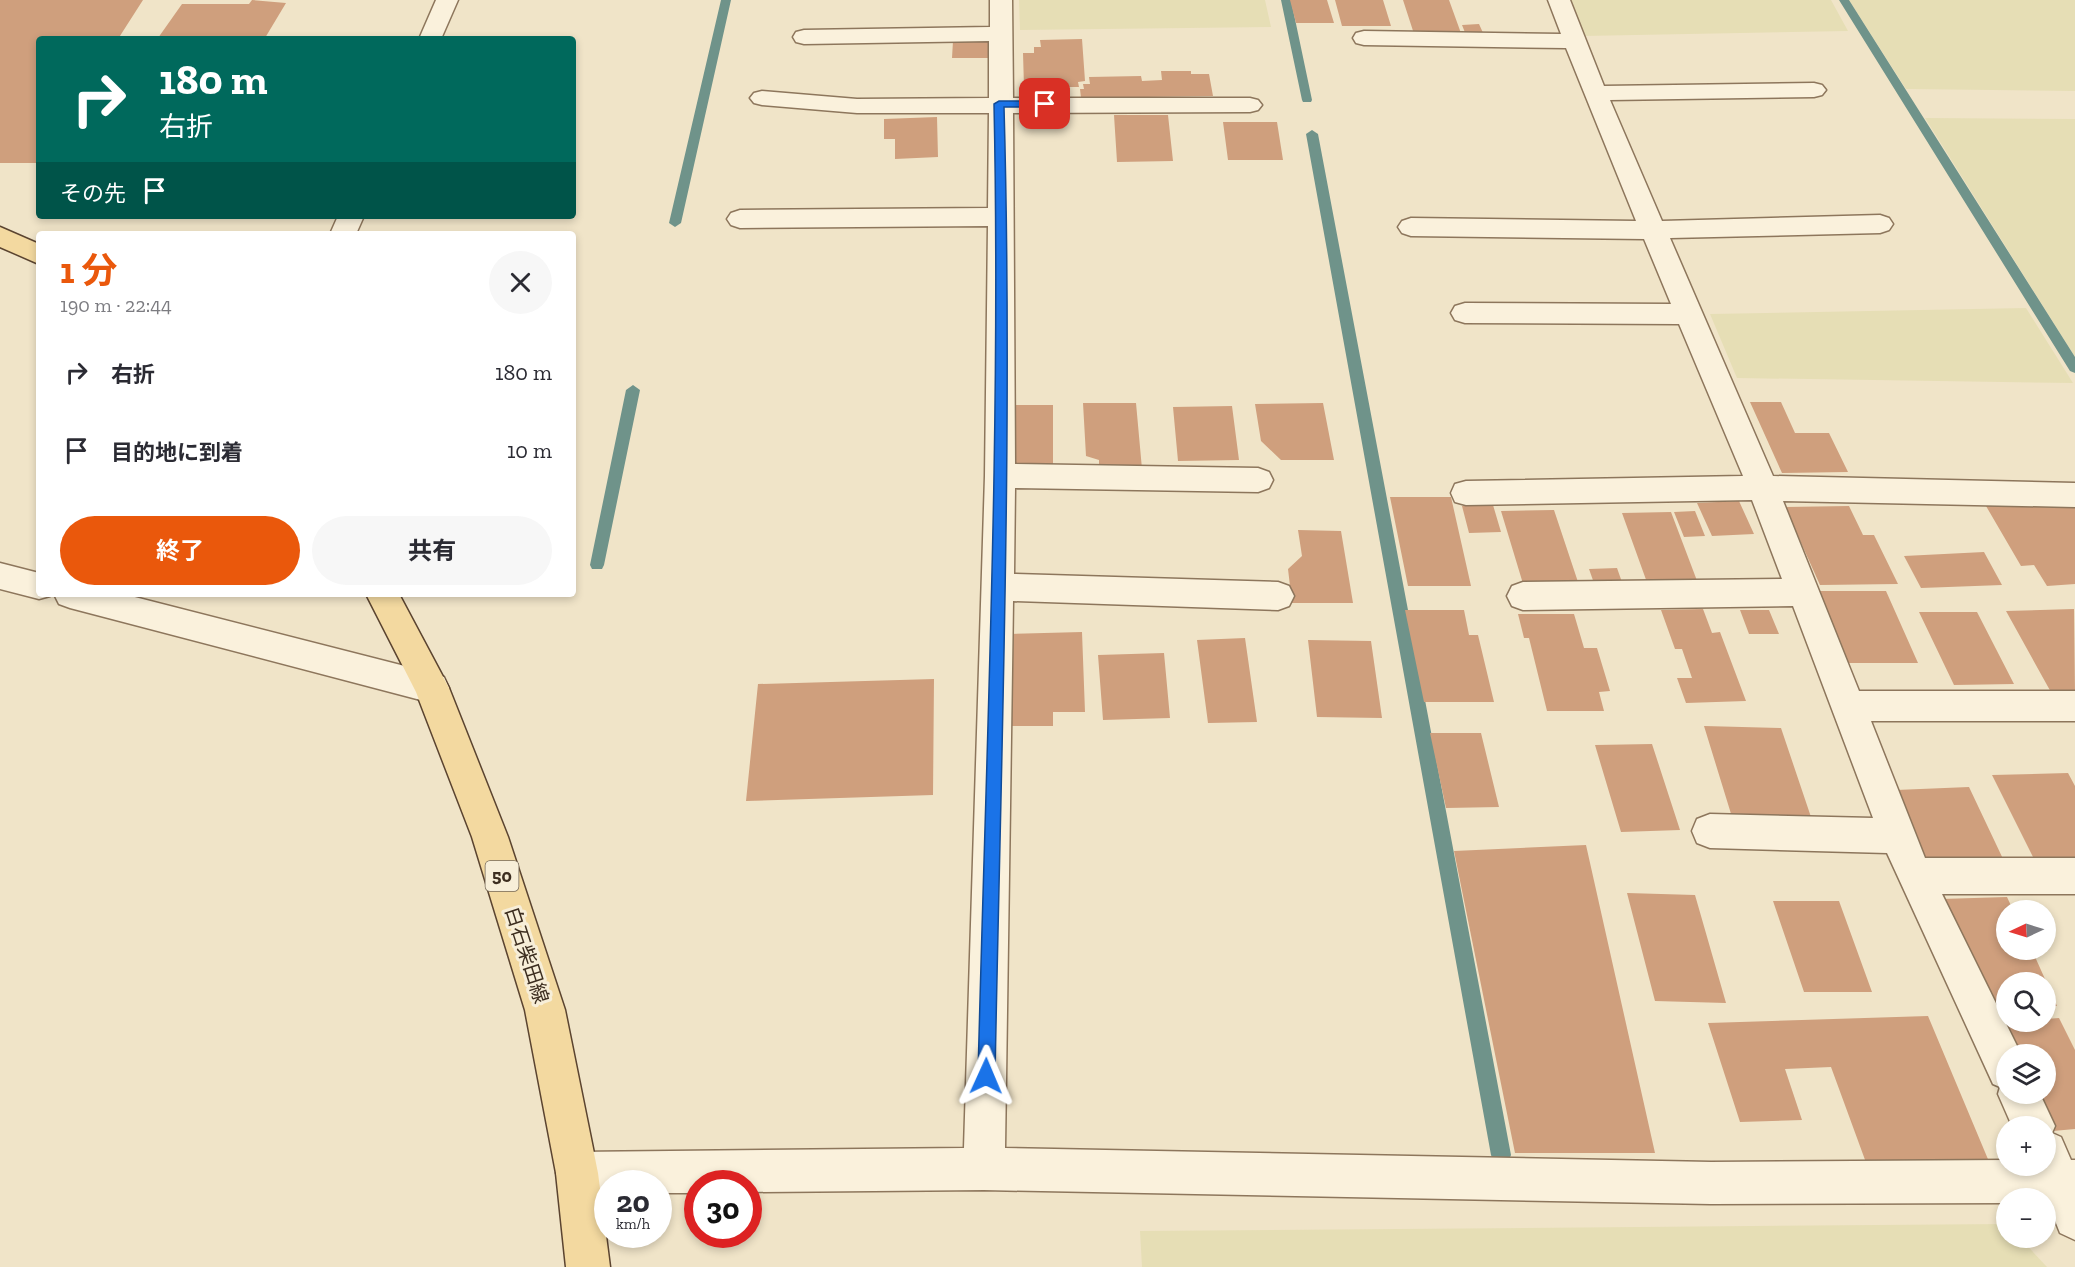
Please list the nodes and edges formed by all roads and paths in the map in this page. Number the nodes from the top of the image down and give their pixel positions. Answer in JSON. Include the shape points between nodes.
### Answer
{"nodes":[{"id":1,"x":447,"y":0,"type":"edge"},
{"id":2,"x":1001,"y":0,"type":"edge"},
{"id":3,"x":1559,"y":0,"type":"edge"},
{"id":4,"x":1000,"y":34,"type":"junction"},
{"id":5,"x":431,"y":36,"type":"edge"},
{"id":6,"x":804,"y":37,"type":"dead end"},
{"id":7,"x":1364,"y":38,"type":"dead end"},
{"id":8,"x":1577,"y":41,"type":"junction"},
{"id":9,"x":1814,"y":90,"type":"dead end"},
{"id":10,"x":1595,"y":93,"type":"junction"},
{"id":11,"x":762,"y":98,"type":"dead end"},
{"id":12,"x":999,"y":104,"type":"junction"},
{"id":13,"x":1250,"y":105,"type":"dead end"},
{"id":14,"x":1002,"y":217,"type":"junction"},
{"id":15,"x":740,"y":219,"type":"dead end"},
{"id":16,"x":1880,"y":224,"type":"dead end"},
{"id":17,"x":1411,"y":226,"type":"dead end"},
{"id":18,"x":1654,"y":230,"type":"junction"},
{"id":19,"x":0,"y":236,"type":"edge"},
{"id":20,"x":36,"y":254,"type":"edge"},
{"id":21,"x":1465,"y":313,"type":"dead end"},
{"id":22,"x":1691,"y":314,"type":"junction"},
{"id":23,"x":1000,"y":476,"type":"junction"},
{"id":24,"x":1258,"y":480,"type":"dead end"},
{"id":25,"x":1762,"y":488,"type":"junction"},
{"id":26,"x":1466,"y":493,"type":"dead end"},
{"id":27,"x":2075,"y":495,"type":"edge"},
{"id":28,"x":0,"y":576,"type":"edge"},
{"id":29,"x":36,"y":585,"type":"edge"},
{"id":30,"x":996,"y":587,"type":"junction"},
{"id":31,"x":1803,"y":592,"type":"junction"},
{"id":32,"x":1278,"y":596,"type":"dead end"},
{"id":33,"x":1523,"y":596,"type":"dead end"},
{"id":34,"x":82,"y":597,"type":"edge"},
{"id":35,"x":384,"y":597,"type":"edge"},
{"id":36,"x":432,"y":688,"type":"junction"},
{"id":37,"x":1849,"y":706,"type":"junction"},
{"id":38,"x":2075,"y":706,"type":"edge"},
{"id":39,"x":1710,"y":831,"type":"dead end"},
{"id":40,"x":1898,"y":836,"type":"junction"},
{"id":41,"x":1914,"y":876,"type":"junction"},
{"id":42,"x":2075,"y":876,"type":"edge"},
{"id":43,"x":1996,"y":1047,"type":"edge"},
{"id":44,"x":984,"y":1169,"type":"junction"},
{"id":45,"x":576,"y":1173,"type":"junction"},
{"id":46,"x":2064,"y":1183,"type":"edge"},
{"id":47,"x":588,"y":1267,"type":"edge"}],
"edges":[{"from":1,"to":5,"type":"street"},
{"from":2,"to":4,"type":"street"},
{"from":3,"to":8,"type":"street"},
{"from":4,"to":6,"type":"street"},
{"from":4,"to":12,"type":"street"},
{"from":7,"to":8,"type":"street"},
{"from":8,"to":10,"type":"street"},
{"from":9,"to":10,"type":"street"},
{"from":10,"to":18,"type":"street"},
{"from":11,"to":12,"type":"street","via":[[857,106]]},
{"from":12,"to":13,"type":"street"},
{"from":12,"to":14,"type":"street"},
{"from":14,"to":15,"type":"street"},
{"from":14,"to":23,"type":"street"},
{"from":16,"to":18,"type":"street"},
{"from":17,"to":18,"type":"street"},
{"from":18,"to":22,"type":"street"},
{"from":19,"to":20,"type":"main road"},
{"from":21,"to":22,"type":"street"},
{"from":22,"to":25,"type":"street"},
{"from":23,"to":24,"type":"street"},
{"from":23,"to":30,"type":"street"},
{"from":25,"to":26,"type":"street"},
{"from":25,"to":27,"type":"street"},
{"from":25,"to":31,"type":"street"},
{"from":28,"to":29,"type":"street"},
{"from":30,"to":32,"type":"street"},
{"from":30,"to":44,"type":"street"},
{"from":31,"to":33,"type":"street"},
{"from":31,"to":37,"type":"street"},
{"from":34,"to":36,"type":"street"},
{"from":35,"to":36,"type":"main road","name":"白石柴田線","number":"50"},
{"from":36,"to":45,"type":"main road","name":"白石柴田線","number":"50","via":[[490,837],[545,1010]]},
{"from":37,"to":38,"type":"street"},
{"from":37,"to":40,"type":"street"},
{"from":39,"to":40,"type":"street"},
{"from":40,"to":41,"type":"street"},
{"from":41,"to":42,"type":"street"},
{"from":41,"to":43,"type":"street"},
{"from":44,"to":45,"type":"street"},
{"from":44,"to":46,"type":"street","via":[[1711,1183]]},
{"from":45,"to":47,"type":"main road","name":"白石柴田線","number":"50"}]}
